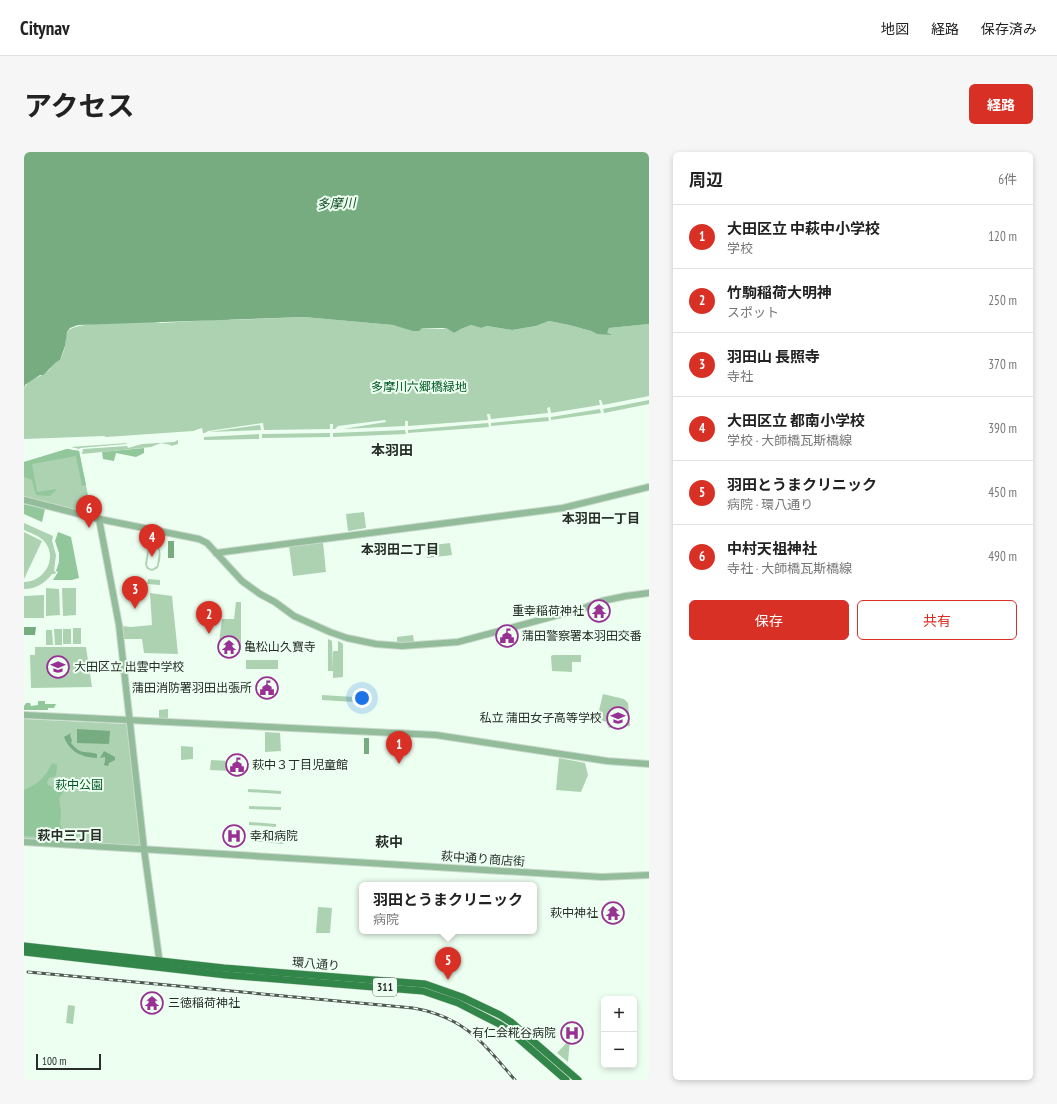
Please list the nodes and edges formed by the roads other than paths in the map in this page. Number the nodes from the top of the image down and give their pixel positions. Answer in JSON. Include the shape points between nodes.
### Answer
{"nodes":[{"id":1,"x":649,"y":487,"type":"edge"},
{"id":2,"x":24,"y":500,"type":"edge"},
{"id":3,"x":99,"y":519,"type":"junction"},
{"id":4,"x":216,"y":553,"type":"junction"},
{"id":5,"x":649,"y":594,"type":"edge"},
{"id":6,"x":24,"y":715,"type":"edge"},
{"id":7,"x":130,"y":721,"type":"junction"},
{"id":8,"x":649,"y":764,"type":"edge"},
{"id":9,"x":24,"y":842,"type":"edge"},
{"id":10,"x":144,"y":849,"type":"junction"},
{"id":11,"x":649,"y":875,"type":"edge"},
{"id":12,"x":24,"y":946,"type":"edge"},
{"id":13,"x":24,"y":952,"type":"edge"},
{"id":14,"x":160,"y":964,"type":"junction"},
{"id":15,"x":566,"y":1080,"type":"edge"},
{"id":16,"x":578,"y":1080,"type":"edge"}],
"edges":[{"from":1,"to":4,"type":"street","via":[[563,508]]},
{"from":2,"to":3,"type":"street"},
{"from":3,"to":4,"type":"street","via":[[199,539]]},
{"from":3,"to":7,"type":"street","via":[[119,625]]},
{"from":4,"to":5,"type":"street","via":[[242,581],[294,616],[347,638],[385,645],[463,641],[602,601]]},
{"from":6,"to":7,"type":"street"},
{"from":7,"to":8,"type":"street","via":[[436,735],[607,761]]},
{"from":7,"to":10,"type":"street"},
{"from":9,"to":10,"type":"street","name":"萩中通り商店街"},
{"from":10,"to":11,"type":"street","name":"萩中通り商店街","via":[[602,877]]},
{"from":10,"to":14,"type":"street"},
{"from":12,"to":14,"type":"main road","name":"環八通り","number":"311"},
{"from":13,"to":14,"type":"main road","name":"環八通り","number":"311"},
{"from":14,"to":15,"type":"main road","name":"環八通り","number":"311","via":[[226,974],[423,991],[458,1003],[499,1024]]},
{"from":14,"to":16,"type":"main road","name":"環八通り","number":"311","via":[[425,984],[462,997],[512,1022]]}]}
